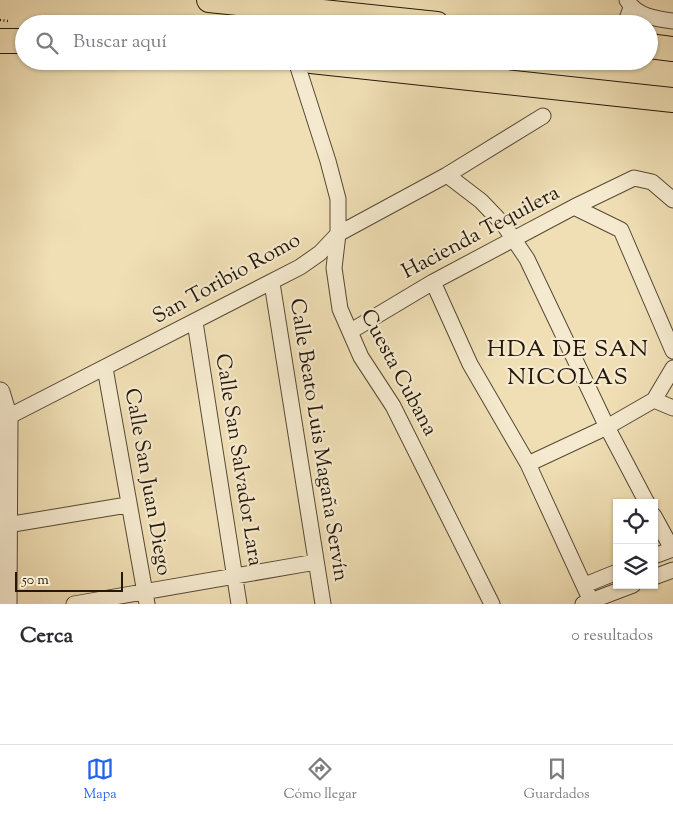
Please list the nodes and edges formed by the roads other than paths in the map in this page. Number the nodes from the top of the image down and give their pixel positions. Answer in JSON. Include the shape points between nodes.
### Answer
{"nodes":[{"id":1,"x":209,"y":0,"type":"edge"},
{"id":2,"x":251,"y":2,"type":"edge"},
{"id":3,"x":629,"y":4,"type":"edge"},
{"id":4,"x":360,"y":15,"type":"edge"},
{"id":5,"x":644,"y":15,"type":"edge"},
{"id":6,"x":658,"y":18,"type":"edge"},
{"id":7,"x":673,"y":21,"type":"edge"},
{"id":8,"x":658,"y":47,"type":"edge"},
{"id":9,"x":673,"y":49,"type":"edge"},
{"id":10,"x":299,"y":70,"type":"edge"},
{"id":11,"x":395,"y":70,"type":"edge"},
{"id":12,"x":673,"y":100,"type":"edge"},
{"id":13,"x":543,"y":116,"type":"dead end"},
{"id":14,"x":447,"y":175,"type":"junction"},
{"id":15,"x":673,"y":200,"type":"edge"},
{"id":16,"x":574,"y":207,"type":"junction"},
{"id":17,"x":338,"y":234,"type":"junction"},
{"id":18,"x":514,"y":239,"type":"junction"},
{"id":19,"x":433,"y":282,"type":"junction"},
{"id":20,"x":272,"y":283,"type":"junction"},
{"id":21,"x":195,"y":322,"type":"junction"},
{"id":22,"x":350,"y":331,"type":"junction"},
{"id":23,"x":673,"y":351,"type":"edge"},
{"id":24,"x":105,"y":368,"type":"junction"},
{"id":25,"x":673,"y":368,"type":"edge"},
{"id":26,"x":0,"y":392,"type":"edge"},
{"id":27,"x":654,"y":400,"type":"junction"},
{"id":28,"x":673,"y":408,"type":"edge"},
{"id":29,"x":4,"y":420,"type":"edge"},
{"id":30,"x":607,"y":427,"type":"junction"},
{"id":31,"x":528,"y":464,"type":"junction"},
{"id":32,"x":646,"y":499,"type":"edge"},
{"id":33,"x":127,"y":505,"type":"junction"},
{"id":34,"x":658,"y":523,"type":"edge"},
{"id":35,"x":7,"y":525,"type":"junction"},
{"id":36,"x":672,"y":549,"type":"edge"},
{"id":37,"x":658,"y":554,"type":"edge"},
{"id":38,"x":316,"y":562,"type":"junction"},
{"id":39,"x":673,"y":570,"type":"edge"},
{"id":40,"x":613,"y":574,"type":"edge"},
{"id":41,"x":658,"y":576,"type":"edge"},
{"id":42,"x":234,"y":577,"type":"junction"},
{"id":43,"x":585,"y":585,"type":"junction"},
{"id":44,"x":622,"y":589,"type":"edge"},
{"id":45,"x":146,"y":597,"type":"edge"},
{"id":46,"x":587,"y":602,"type":"edge"},
{"id":47,"x":6,"y":604,"type":"edge"},
{"id":48,"x":74,"y":604,"type":"edge"},
{"id":49,"x":239,"y":604,"type":"edge"},
{"id":50,"x":323,"y":604,"type":"edge"},
{"id":51,"x":492,"y":604,"type":"edge"}],
"edges":[{"from":1,"to":2,"type":"main road"},
{"from":2,"to":4,"type":"main road"},
{"from":3,"to":5,"type":"street"},
{"from":6,"to":7,"type":"street"},
{"from":8,"to":9,"type":"main road"},
{"from":10,"to":17,"type":"street","name":"Cuesta Cubana","via":[[338,198]]},
{"from":11,"to":12,"type":"main road"},
{"from":13,"to":14,"type":"street","name":"San Toribio Romo"},
{"from":14,"to":17,"type":"street","name":"San Toribio Romo"},
{"from":14,"to":18,"type":"street","via":[[482,201]]},
{"from":15,"to":16,"type":"street","name":"Hacienda Tequilera","via":[[652,182],[634,178]]},
{"from":16,"to":18,"type":"street","name":"Hacienda Tequilera"},
{"from":16,"to":23,"type":"street","via":[[621,230]]},
{"from":17,"to":20,"type":"street","name":"San Toribio Romo","via":[[320,253]]},
{"from":17,"to":22,"type":"street","name":"Cuesta Cubana","via":[[334,268],[340,309]]},
{"from":18,"to":19,"type":"street","name":"Hacienda Tequilera"},
{"from":18,"to":30,"type":"street","via":[[527,259]]},
{"from":19,"to":22,"type":"street","name":"Hacienda Tequilera"},
{"from":19,"to":31,"type":"street","via":[[470,364]]},
{"from":20,"to":21,"type":"street","name":"San Toribio Romo"},
{"from":20,"to":38,"type":"street","name":"Calle Beato Luis Magaña Servín"},
{"from":21,"to":24,"type":"street","name":"San Toribio Romo"},
{"from":21,"to":42,"type":"street","name":"Calle San Salvador Lara"},
{"from":22,"to":51,"type":"street","name":"Cuesta Cubana","via":[[361,357],[393,406]]},
{"from":24,"to":29,"type":"street","name":"San Toribio Romo"},
{"from":24,"to":33,"type":"street","name":"Calle San Juan Diego"},
{"from":25,"to":27,"type":"street"},
{"from":26,"to":29,"type":"street"},
{"from":27,"to":28,"type":"street"},
{"from":27,"to":30,"type":"street"},
{"from":29,"to":35,"type":"street"},
{"from":30,"to":31,"type":"street"},
{"from":30,"to":32,"type":"street"},
{"from":31,"to":43,"type":"street"},
{"from":33,"to":35,"type":"street"},
{"from":33,"to":45,"type":"street","name":"Calle San Juan Diego"},
{"from":34,"to":36,"type":"street"},
{"from":35,"to":47,"type":"street"},
{"from":36,"to":37,"type":"street"},
{"from":38,"to":42,"type":"street"},
{"from":38,"to":50,"type":"street","name":"Calle Beato Luis Magaña Servín"},
{"from":39,"to":41,"type":"street"},
{"from":40,"to":43,"type":"street"},
{"from":42,"to":45,"type":"street"},
{"from":42,"to":49,"type":"street","name":"Calle San Salvador Lara"},
{"from":43,"to":46,"type":"street"},
{"from":44,"to":46,"type":"street"},
{"from":45,"to":48,"type":"street"}]}
